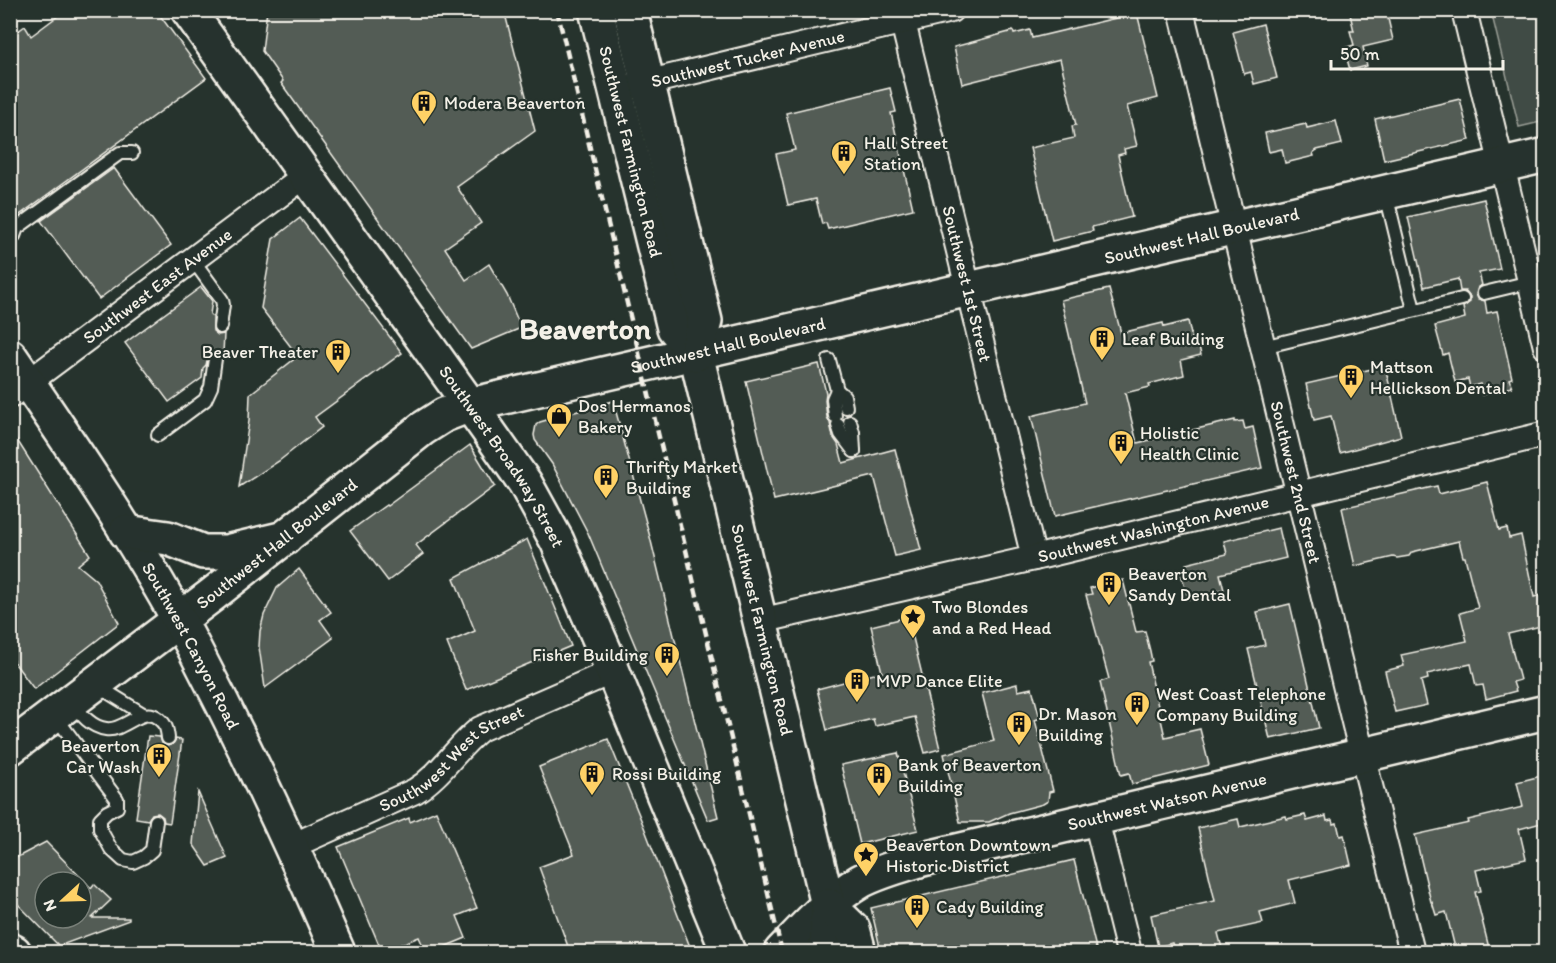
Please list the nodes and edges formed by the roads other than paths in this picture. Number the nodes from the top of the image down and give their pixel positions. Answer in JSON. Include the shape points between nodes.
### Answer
{"nodes":[{"id":1,"x":596,"y":10,"type":"edge"},
{"id":2,"x":630,"y":10,"type":"edge"},
{"id":3,"x":951,"y":10,"type":"edge"},
{"id":4,"x":1464,"y":10,"type":"edge"},
{"id":5,"x":1184,"y":11,"type":"edge"},
{"id":6,"x":196,"y":14,"type":"edge"},
{"id":7,"x":901,"y":16,"type":"edge"},
{"id":8,"x":647,"y":83,"type":"junction"},
{"id":9,"x":615,"y":90,"type":"junction"},
{"id":10,"x":132,"y":153,"type":"dead end"},
{"id":11,"x":1545,"y":155,"type":"edge"},
{"id":12,"x":1502,"y":165,"type":"junction"},
{"id":13,"x":306,"y":175,"type":"junction"},
{"id":14,"x":1386,"y":193,"type":"junction"},
{"id":15,"x":1234,"y":228,"type":"junction"},
{"id":16,"x":14,"y":236,"type":"dead end"},
{"id":17,"x":193,"y":260,"type":"junction"},
{"id":18,"x":1530,"y":282,"type":"junction"},
{"id":19,"x":968,"y":288,"type":"junction"},
{"id":20,"x":1484,"y":293,"type":"dead end"},
{"id":21,"x":1462,"y":299,"type":"dead end"},
{"id":22,"x":1414,"y":310,"type":"junction"},
{"id":23,"x":220,"y":327,"type":"dead end"},
{"id":24,"x":1263,"y":347,"type":"junction"},
{"id":25,"x":1545,"y":347,"type":"edge"},
{"id":26,"x":696,"y":354,"type":"junction"},
{"id":27,"x":10,"y":356,"type":"edge"},
{"id":28,"x":215,"y":359,"type":"dead end"},
{"id":29,"x":829,"y":360,"type":"dead end"},
{"id":30,"x":20,"y":390,"type":"edge"},
{"id":31,"x":837,"y":390,"type":"junction"},
{"id":32,"x":470,"y":405,"type":"junction"},
{"id":33,"x":846,"y":407,"type":"dead end"},
{"id":34,"x":1545,"y":434,"type":"edge"},
{"id":35,"x":158,"y":435,"type":"dead end"},
{"id":36,"x":854,"y":451,"type":"dead end"},
{"id":37,"x":1299,"y":493,"type":"junction"},
{"id":38,"x":126,"y":532,"type":"junction"},
{"id":39,"x":285,"y":538,"type":"junction"},
{"id":40,"x":1034,"y":558,"type":"junction"},
{"id":41,"x":178,"y":620,"type":"junction"},
{"id":42,"x":760,"y":621,"type":"junction"},
{"id":43,"x":612,"y":671,"type":"junction"},
{"id":44,"x":73,"y":700,"type":"junction"},
{"id":45,"x":1545,"y":712,"type":"edge"},
{"id":46,"x":143,"y":714,"type":"junction"},
{"id":47,"x":168,"y":738,"type":"dead end"},
{"id":48,"x":10,"y":748,"type":"edge"},
{"id":49,"x":1362,"y":755,"type":"junction"},
{"id":50,"x":1096,"y":820,"type":"junction"},
{"id":51,"x":156,"y":821,"type":"dead end"},
{"id":52,"x":292,"y":846,"type":"junction"},
{"id":53,"x":828,"y":905,"type":"junction"},
{"id":54,"x":338,"y":952,"type":"edge"},
{"id":55,"x":728,"y":952,"type":"edge"},
{"id":56,"x":781,"y":952,"type":"edge"},
{"id":57,"x":826,"y":952,"type":"edge"},
{"id":58,"x":859,"y":952,"type":"edge"},
{"id":59,"x":1129,"y":952,"type":"edge"},
{"id":60,"x":1412,"y":952,"type":"edge"}],
"edges":[{"from":1,"to":9,"type":"main road","name":"Southwest Farmington Road"},
{"from":2,"to":8,"type":"main road","name":"Southwest Farmington Road"},
{"from":3,"to":7,"type":"street","name":"Southwest Tucker Avenue"},
{"from":4,"to":12,"type":"street"},
{"from":5,"to":15,"type":"street","name":"Southwest 2nd Street"},
{"from":6,"to":13,"type":"main road","name":"Southwest Broadway Street"},
{"from":7,"to":8,"type":"street","name":"Southwest Tucker Avenue"},
{"from":7,"to":19,"type":"street","name":"Southwest 1st Street"},
{"from":8,"to":9,"type":"street","name":"Southwest Tucker Avenue"},
{"from":8,"to":26,"type":"main road","name":"Southwest Farmington Road","via":[[705,321]]},
{"from":9,"to":26,"type":"main road","name":"Southwest Farmington Road","via":[[674,328]]},
{"from":10,"to":16,"type":"lane","via":[[120,153],[17,228]]},
{"from":11,"to":12,"type":"main road","name":"Southwest Hall Boulevard"},
{"from":12,"to":14,"type":"main road","name":"Southwest Hall Boulevard"},
{"from":12,"to":18,"type":"street"},
{"from":13,"to":17,"type":"street","name":"Southwest East Avenue"},
{"from":13,"to":32,"type":"main road","name":"Southwest Broadway Street"},
{"from":14,"to":15,"type":"main road","name":"Southwest Hall Boulevard"},
{"from":14,"to":22,"type":"lane"},
{"from":15,"to":19,"type":"main road","name":"Southwest Hall Boulevard"},
{"from":15,"to":24,"type":"street","name":"Southwest 2nd Street"},
{"from":17,"to":23,"type":"lane","via":[[222,300]]},
{"from":17,"to":30,"type":"street","name":"Southwest East Avenue"},
{"from":18,"to":20,"type":"lane"},
{"from":18,"to":25,"type":"street"},
{"from":19,"to":26,"type":"main road","name":"Southwest Hall Boulevard"},
{"from":19,"to":40,"type":"street","name":"Southwest 1st Street"},
{"from":21,"to":22,"type":"lane"},
{"from":22,"to":24,"type":"lane"},
{"from":24,"to":37,"type":"street","name":"Southwest 2nd Street"},
{"from":26,"to":32,"type":"main road","name":"Southwest Hall Boulevard"},
{"from":26,"to":42,"type":"main road","name":"Southwest Farmington Road"},
{"from":27,"to":30,"type":"main road","name":"Southwest Canyon Road"},
{"from":28,"to":35,"type":"lane","via":[[205,400]]},
{"from":29,"to":31,"type":"lane"},
{"from":30,"to":38,"type":"main road","name":"Southwest Canyon Road"},
{"from":31,"to":33,"type":"lane","via":[[844,396]]},
{"from":31,"to":36,"type":"lane","via":[[832,399],[841,421],[841,434]]},
{"from":32,"to":39,"type":"main road","name":"Southwest Hall Boulevard","via":[[422,429]]},
{"from":32,"to":43,"type":"main road","name":"Southwest Broadway Street","via":[[542,512]]},
{"from":34,"to":37,"type":"street","name":"Southwest Washington Avenue"},
{"from":37,"to":40,"type":"street","name":"Southwest Washington Avenue"},
{"from":37,"to":49,"type":"street","name":"Southwest 2nd Street"},
{"from":38,"to":39,"type":"main road","via":[[168,538],[203,552],[226,552]]},
{"from":38,"to":41,"type":"main road","name":"Southwest Canyon Road"},
{"from":39,"to":41,"type":"main road","name":"Southwest Hall Boulevard"},
{"from":40,"to":42,"type":"street","name":"Southwest Washington Avenue"},
{"from":41,"to":44,"type":"main road","name":"Southwest Hall Boulevard"},
{"from":41,"to":52,"type":"main road","name":"Southwest Canyon Road"},
{"from":42,"to":53,"type":"main road","name":"Southwest Farmington Road"},
{"from":43,"to":52,"type":"street","name":"Southwest West Street","via":[[480,729],[428,783]]},
{"from":43,"to":55,"type":"main road","name":"Southwest Broadway Street"},
{"from":44,"to":46,"type":"lane"},
{"from":44,"to":46,"type":"lane","via":[[83,717],[106,729],[120,728]]},
{"from":44,"to":48,"type":"main road","name":"Southwest Hall Boulevard"},
{"from":44,"to":51,"type":"lane","via":[[117,799],[117,807],[100,819],[100,830],[111,849],[123,860],[133,862],[144,857],[152,850]]},
{"from":45,"to":49,"type":"main road","name":"Southwest Watson Avenue"},
{"from":46,"to":47,"type":"lane","via":[[153,714],[164,722]]},
{"from":49,"to":50,"type":"main road","name":"Southwest Watson Avenue"},
{"from":49,"to":60,"type":"street","name":"Southwest 2nd Street"},
{"from":50,"to":53,"type":"main road","name":"Southwest Watson Avenue","via":[[903,865],[863,880]]},
{"from":50,"to":59,"type":"street"},
{"from":52,"to":54,"type":"main road","name":"Southwest Canyon Road"},
{"from":53,"to":56,"type":"main road","name":"Southwest Watson Avenue"},
{"from":53,"to":57,"type":"main road","name":"Southwest Farmington Road"},
{"from":53,"to":58,"type":"main road","via":[[853,928]]}]}
